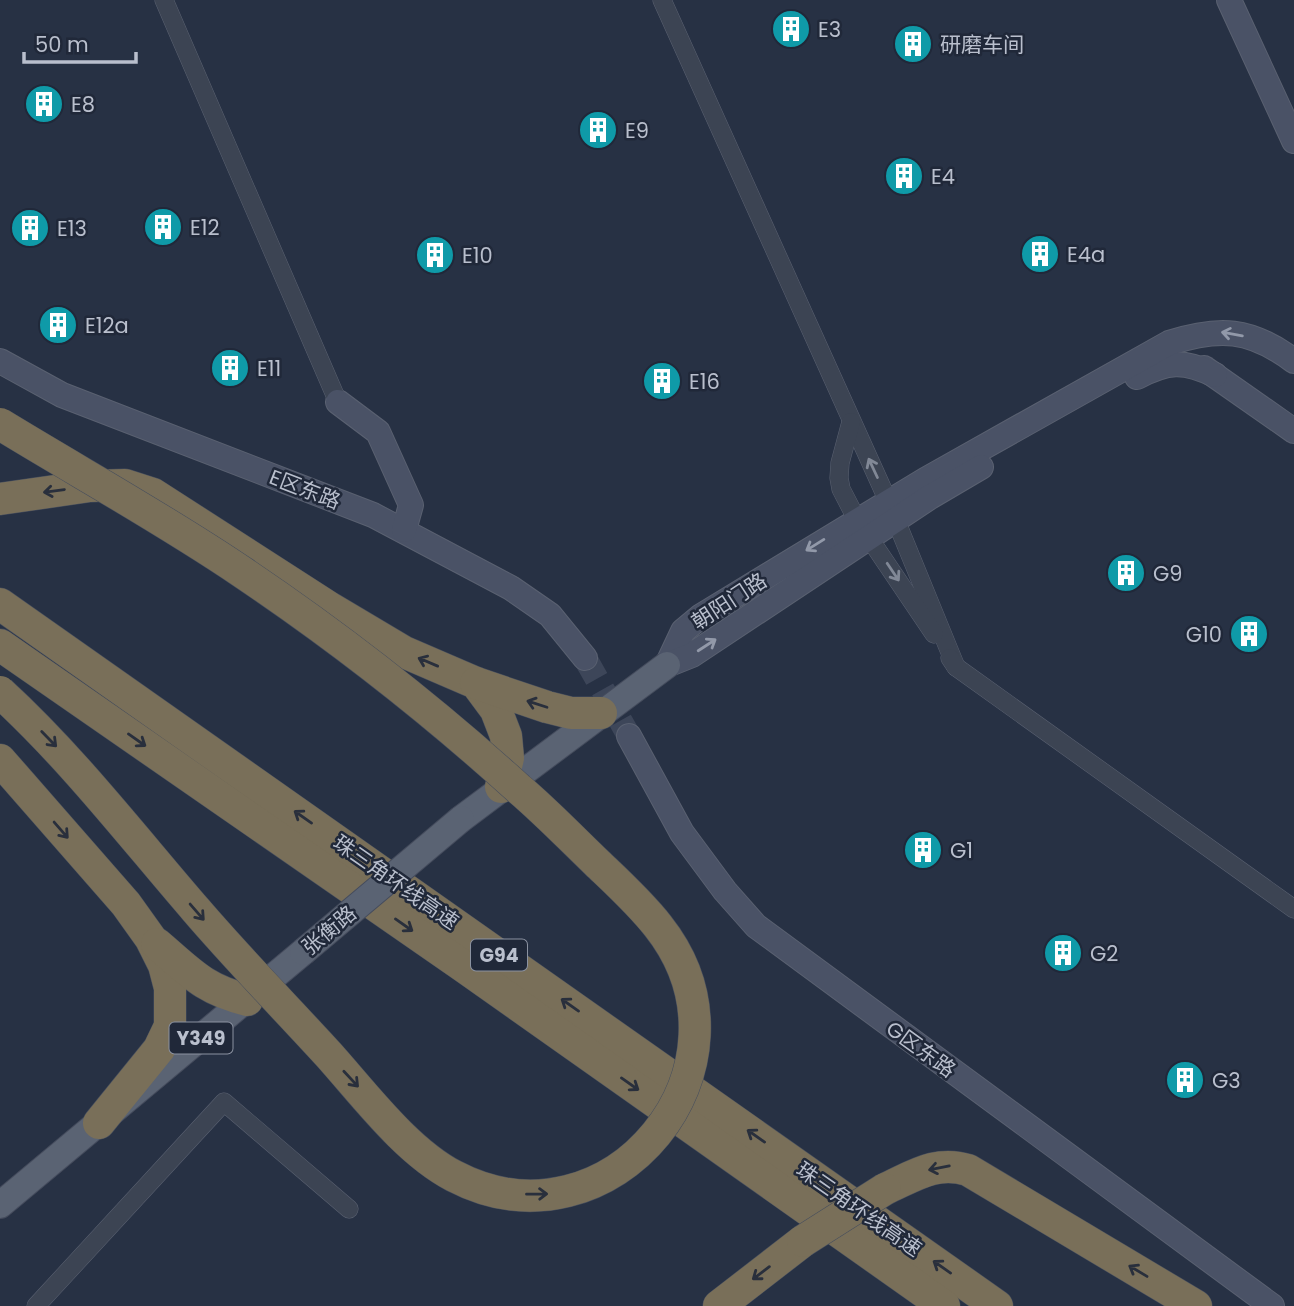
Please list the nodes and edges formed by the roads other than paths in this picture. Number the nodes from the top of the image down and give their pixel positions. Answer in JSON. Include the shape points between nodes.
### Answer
{"nodes":[{"id":1,"x":164,"y":0,"type":"edge"},
{"id":2,"x":662,"y":0,"type":"edge"},
{"id":3,"x":1228,"y":0,"type":"edge"},
{"id":4,"x":1294,"y":141,"type":"edge"},
{"id":5,"x":1168,"y":343,"type":"junction"},
{"id":6,"x":0,"y":361,"type":"edge"},
{"id":7,"x":1294,"y":361,"type":"edge"},
{"id":8,"x":1215,"y":375,"type":"junction"},
{"id":9,"x":338,"y":402,"type":"joint"},
{"id":10,"x":852,"y":422,"type":"junction"},
{"id":11,"x":0,"y":424,"type":"edge"},
{"id":12,"x":1294,"y":431,"type":"edge"},
{"id":13,"x":0,"y":499,"type":"edge"},
{"id":14,"x":892,"y":511,"type":"junction"},
{"id":15,"x":864,"y":529,"type":"junction"},
{"id":16,"x":404,"y":530,"type":"junction"},
{"id":17,"x":0,"y":604,"type":"edge"},
{"id":18,"x":0,"y":645,"type":"edge"},
{"id":19,"x":585,"y":658,"type":"tunnel mouth"},
{"id":20,"x":667,"y":665,"type":"joint"},
{"id":21,"x":956,"y":667,"type":"junction"},
{"id":22,"x":476,"y":683,"type":"junction"},
{"id":23,"x":0,"y":692,"type":"edge"},
{"id":24,"x":601,"y":713,"type":"junction"},
{"id":25,"x":629,"y":736,"type":"tunnel mouth"},
{"id":26,"x":0,"y":760,"type":"edge"},
{"id":27,"x":501,"y":787,"type":"junction"},
{"id":28,"x":1294,"y":909,"type":"edge"},
{"id":29,"x":151,"y":939,"type":"junction"},
{"id":30,"x":247,"y":1000,"type":"junction"},
{"id":31,"x":99,"y":1123,"type":"junction"},
{"id":32,"x":0,"y":1205,"type":"edge"},
{"id":33,"x":349,"y":1209,"type":"dead end"},
{"id":34,"x":36,"y":1306,"type":"edge"},
{"id":35,"x":719,"y":1306,"type":"edge"},
{"id":36,"x":944,"y":1306,"type":"edge"},
{"id":37,"x":997,"y":1306,"type":"edge"},
{"id":38,"x":1196,"y":1306,"type":"edge"},
{"id":39,"x":1272,"y":1306,"type":"edge"}],
"edges":[{"from":1,"to":9,"type":"street"},
{"from":2,"to":10,"type":"street"},
{"from":3,"to":4,"type":"street"},
{"from":7,"to":5,"type":"street","name":"朝阳门路","one_way":true,"via":[[1263,341],[1230,332],[1197,334]]},
{"from":5,"to":8,"type":"street"},
{"from":5,"to":14,"type":"street","name":"朝阳门路"},
{"from":6,"to":16,"type":"street","name":"E区东路","via":[[62,395]]},
{"from":8,"to":12,"type":"street"},
{"from":8,"to":14,"type":"street","name":"朝阳门路","via":[[1183,363],[1140,375],[930,497]]},
{"from":9,"to":16,"type":"street","via":[[378,432],[411,505]]},
{"from":14,"to":10,"type":"street","one_way":true},
{"from":10,"to":15,"type":"street","via":[[839,478]]},
{"from":23,"to":11,"type":"highway","one_way":true,"bridge":true,"via":[[55,746],[199,914],[380,1111],[451,1174],[480,1187],[515,1194],[575,1189],[632,1160],[657,1135],[679,1101],[691,1069],[695,1027],[690,989],[680,961],[635,900],[443,721],[346,645],[239,570]]},
{"from":22,"to":13,"type":"highway","one_way":true,"via":[[404,652],[153,494],[125,485],[90,486]]},
{"from":14,"to":15,"type":"street","name":"朝阳门路"},
{"from":14,"to":21,"type":"street"},
{"from":15,"to":20,"type":"street","name":"朝阳门路","via":[[692,655]]},
{"from":15,"to":21,"type":"street","one_way":true},
{"from":16,"to":19,"type":"street","name":"E区东路","via":[[511,588],[550,615]]},
{"from":37,"to":17,"type":"highway","name":"珠三角环线高速","number":"G94","one_way":true},
{"from":18,"to":36,"type":"highway","name":"珠三角环线高速","number":"G94","one_way":true},
{"from":20,"to":24,"type":"main road","name":"张衡路"},
{"from":21,"to":28,"type":"street"},
{"from":24,"to":22,"type":"highway","one_way":true,"via":[[547,708]]},
{"from":22,"to":27,"type":"highway","via":[[496,710],[506,736],[508,758]]},
{"from":24,"to":27,"type":"main road","name":"张衡路"},
{"from":25,"to":39,"type":"street","name":"G区东路","via":[[682,833],[756,926]]},
{"from":26,"to":29,"type":"highway","one_way":true},
{"from":27,"to":30,"type":"main road","name":"张衡路","number":"Y349","bridge":true},
{"from":29,"to":30,"type":"highway","via":[[208,986]]},
{"from":29,"to":31,"type":"highway","via":[[170,988],[170,1026],[159,1049]]},
{"from":30,"to":31,"type":"main road","name":"张衡路","number":"Y349"},
{"from":31,"to":32,"type":"main road","name":"张衡路","number":"Y349"},
{"from":33,"to":34,"type":"street","via":[[223,1102]]},
{"from":38,"to":35,"type":"highway","one_way":true,"bridge":true,"via":[[968,1170],[954,1166],[940,1166],[885,1189],[803,1241]]}]}
